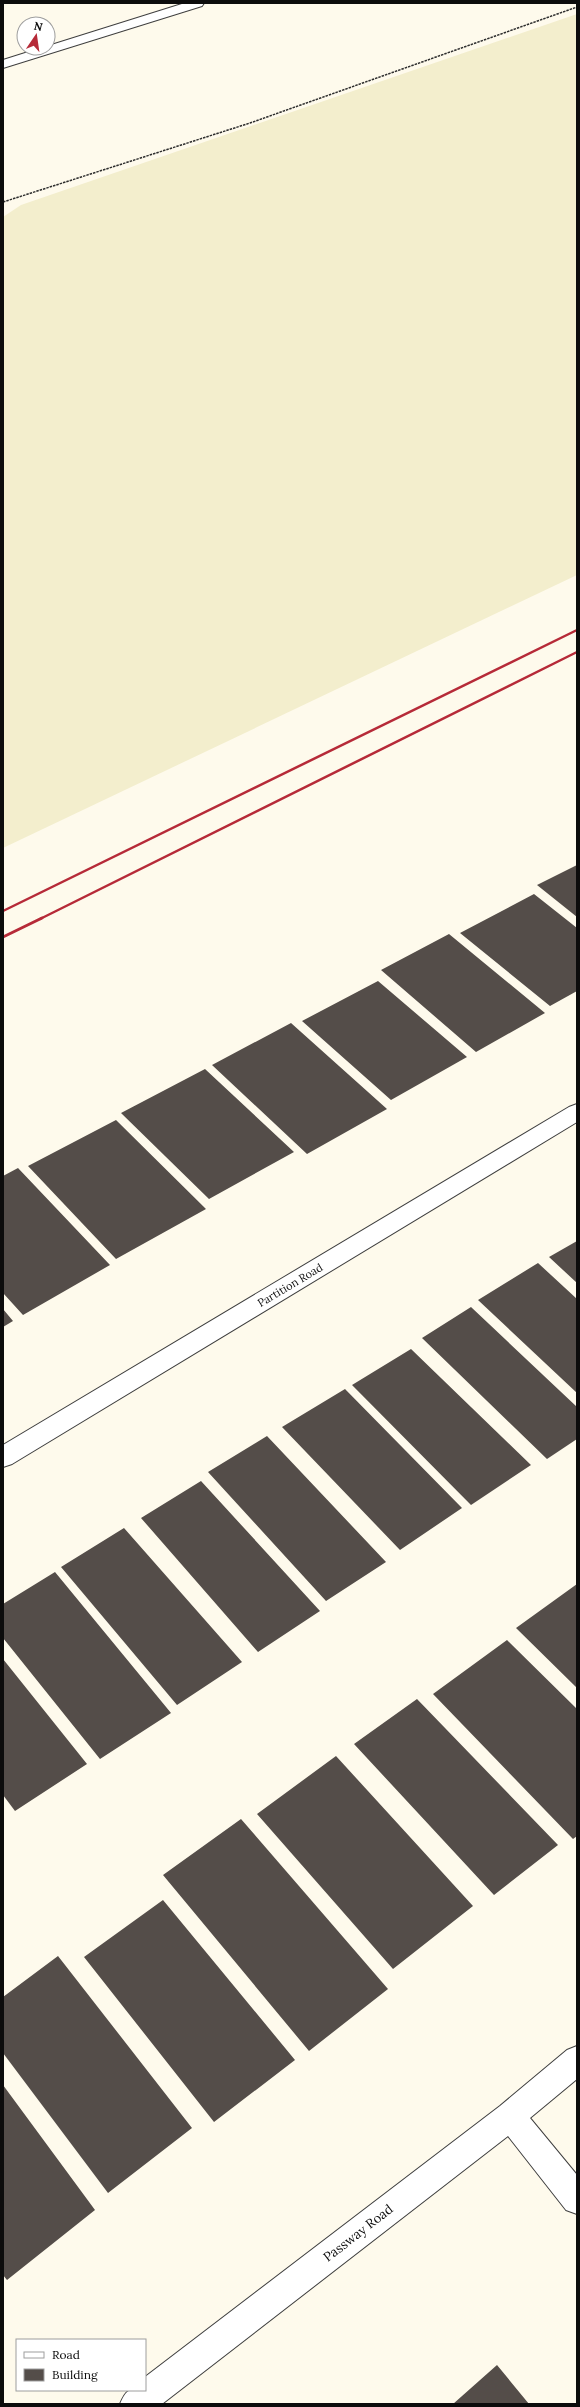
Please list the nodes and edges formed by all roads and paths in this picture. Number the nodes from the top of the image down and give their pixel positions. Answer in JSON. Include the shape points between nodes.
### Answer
{"nodes":[{"id":1,"x":198,"y":3,"type":"edge"},
{"id":2,"x":577,"y":7,"type":"edge"},
{"id":3,"x":3,"y":64,"type":"edge"},
{"id":4,"x":3,"y":202,"type":"edge"},
{"id":5,"x":577,"y":1112,"type":"edge"},
{"id":6,"x":3,"y":1457,"type":"edge"},
{"id":7,"x":577,"y":2060,"type":"edge"},
{"id":8,"x":510,"y":2116,"type":"junction"},
{"id":9,"x":577,"y":2199,"type":"edge"},
{"id":10,"x":136,"y":2404,"type":"edge"}],
"edges":[{"from":1,"to":3,"type":"street"},
{"from":2,"to":4,"type":"path","via":[[250,123]]},
{"from":5,"to":6,"type":"street","name":"Partition Road"},
{"from":7,"to":8,"type":"street","name":"Passway Road"},
{"from":8,"to":9,"type":"street"},
{"from":8,"to":10,"type":"street","name":"Passway Road"}]}
